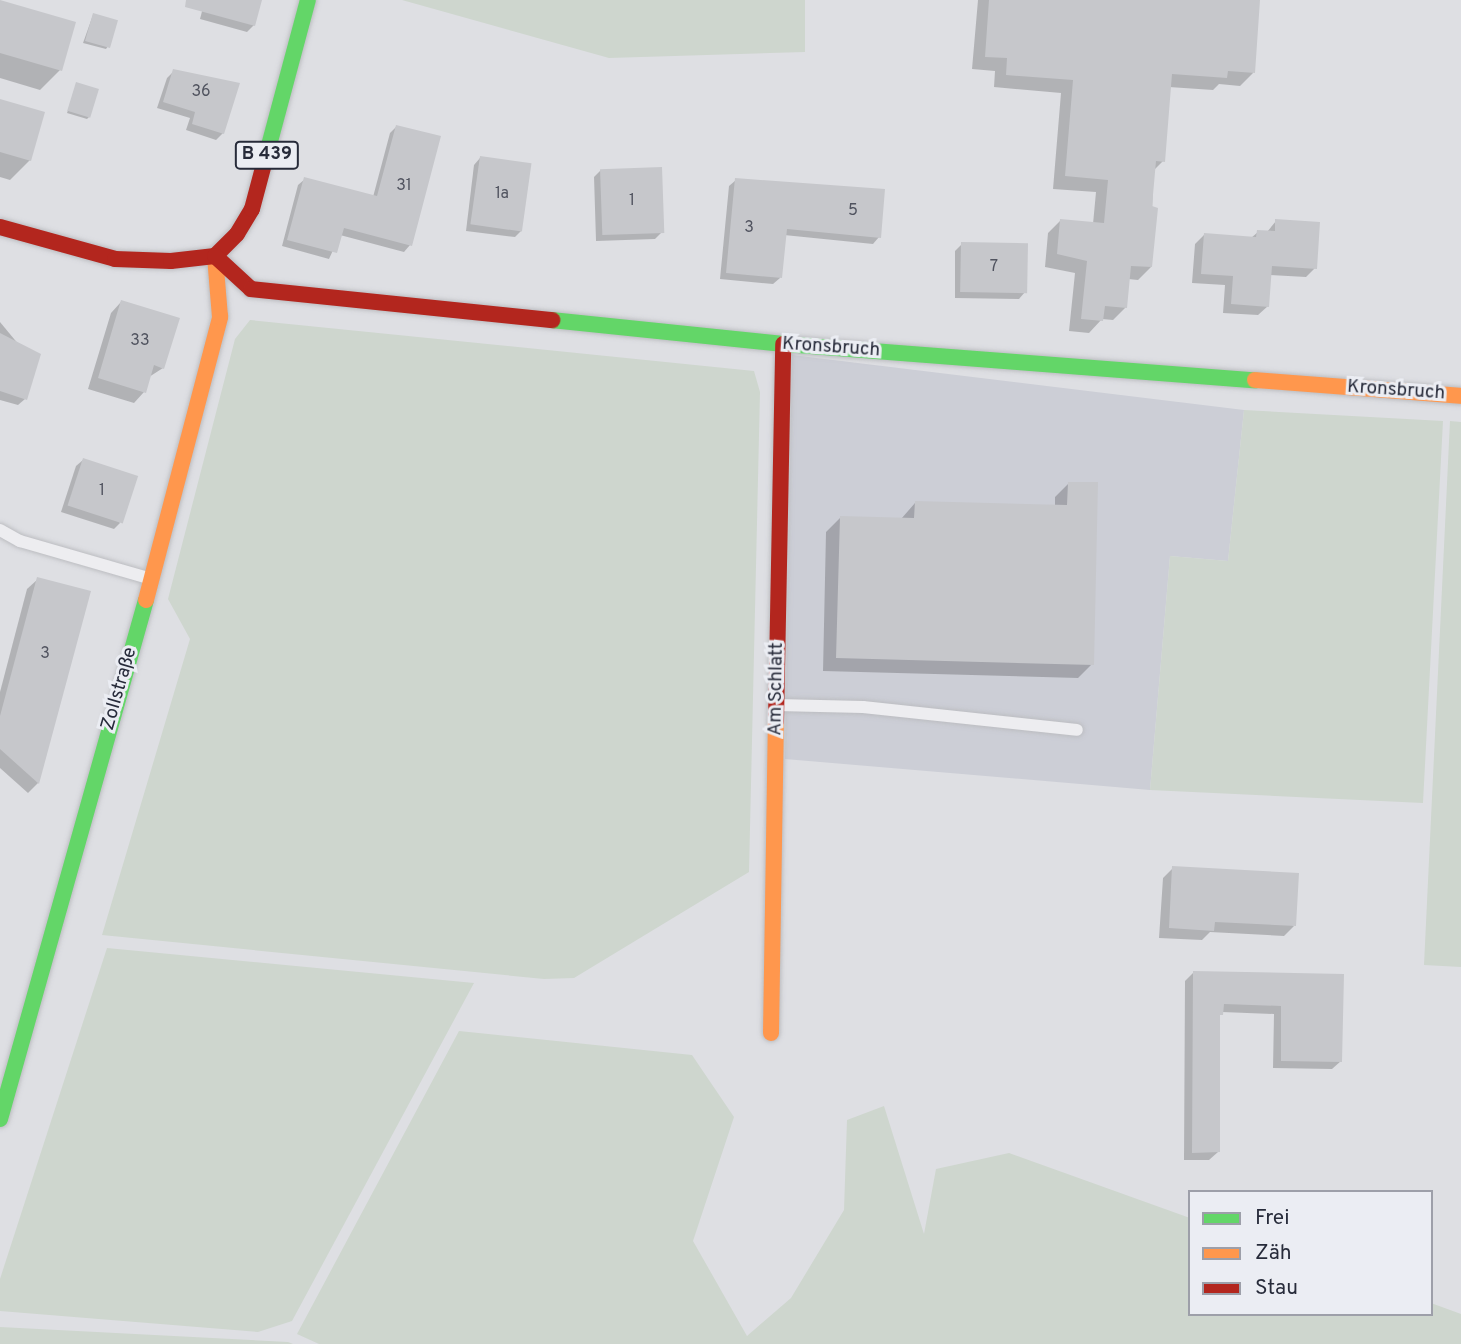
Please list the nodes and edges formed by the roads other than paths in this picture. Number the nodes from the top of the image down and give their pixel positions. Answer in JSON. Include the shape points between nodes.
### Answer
{"nodes":[{"id":1,"x":309,"y":0,"type":"edge"},
{"id":2,"x":0,"y":227,"type":"edge"},
{"id":3,"x":215,"y":256,"type":"junction"},
{"id":4,"x":783,"y":344,"type":"junction"},
{"id":5,"x":1461,"y":396,"type":"edge"},
{"id":6,"x":0,"y":530,"type":"edge"},
{"id":7,"x":152,"y":579,"type":"junction"},
{"id":8,"x":777,"y":705,"type":"junction"},
{"id":9,"x":1077,"y":730,"type":"dead end"},
{"id":10,"x":771,"y":1033,"type":"dead end"},
{"id":11,"x":0,"y":1119,"type":"edge"}],
"edges":[{"from":1,"to":3,"type":"street","number":"B 439","via":[[252,209],[237,234]]},
{"from":2,"to":3,"type":"street","via":[[115,260]]},
{"from":3,"to":4,"type":"street","name":"Kronsbruch","via":[[251,289]]},
{"from":3,"to":7,"type":"street","name":"Zollstraße","via":[[220,317]]},
{"from":4,"to":5,"type":"street","name":"Kronsbruch"},
{"from":4,"to":8,"type":"street","name":"Am Schlatt"},
{"from":6,"to":7,"type":"lane","via":[[30,544]]},
{"from":7,"to":11,"type":"street","name":"Zollstraße"},
{"from":8,"to":9,"type":"lane","via":[[863,707]]},
{"from":8,"to":10,"type":"street","name":"Am Schlatt"}]}
